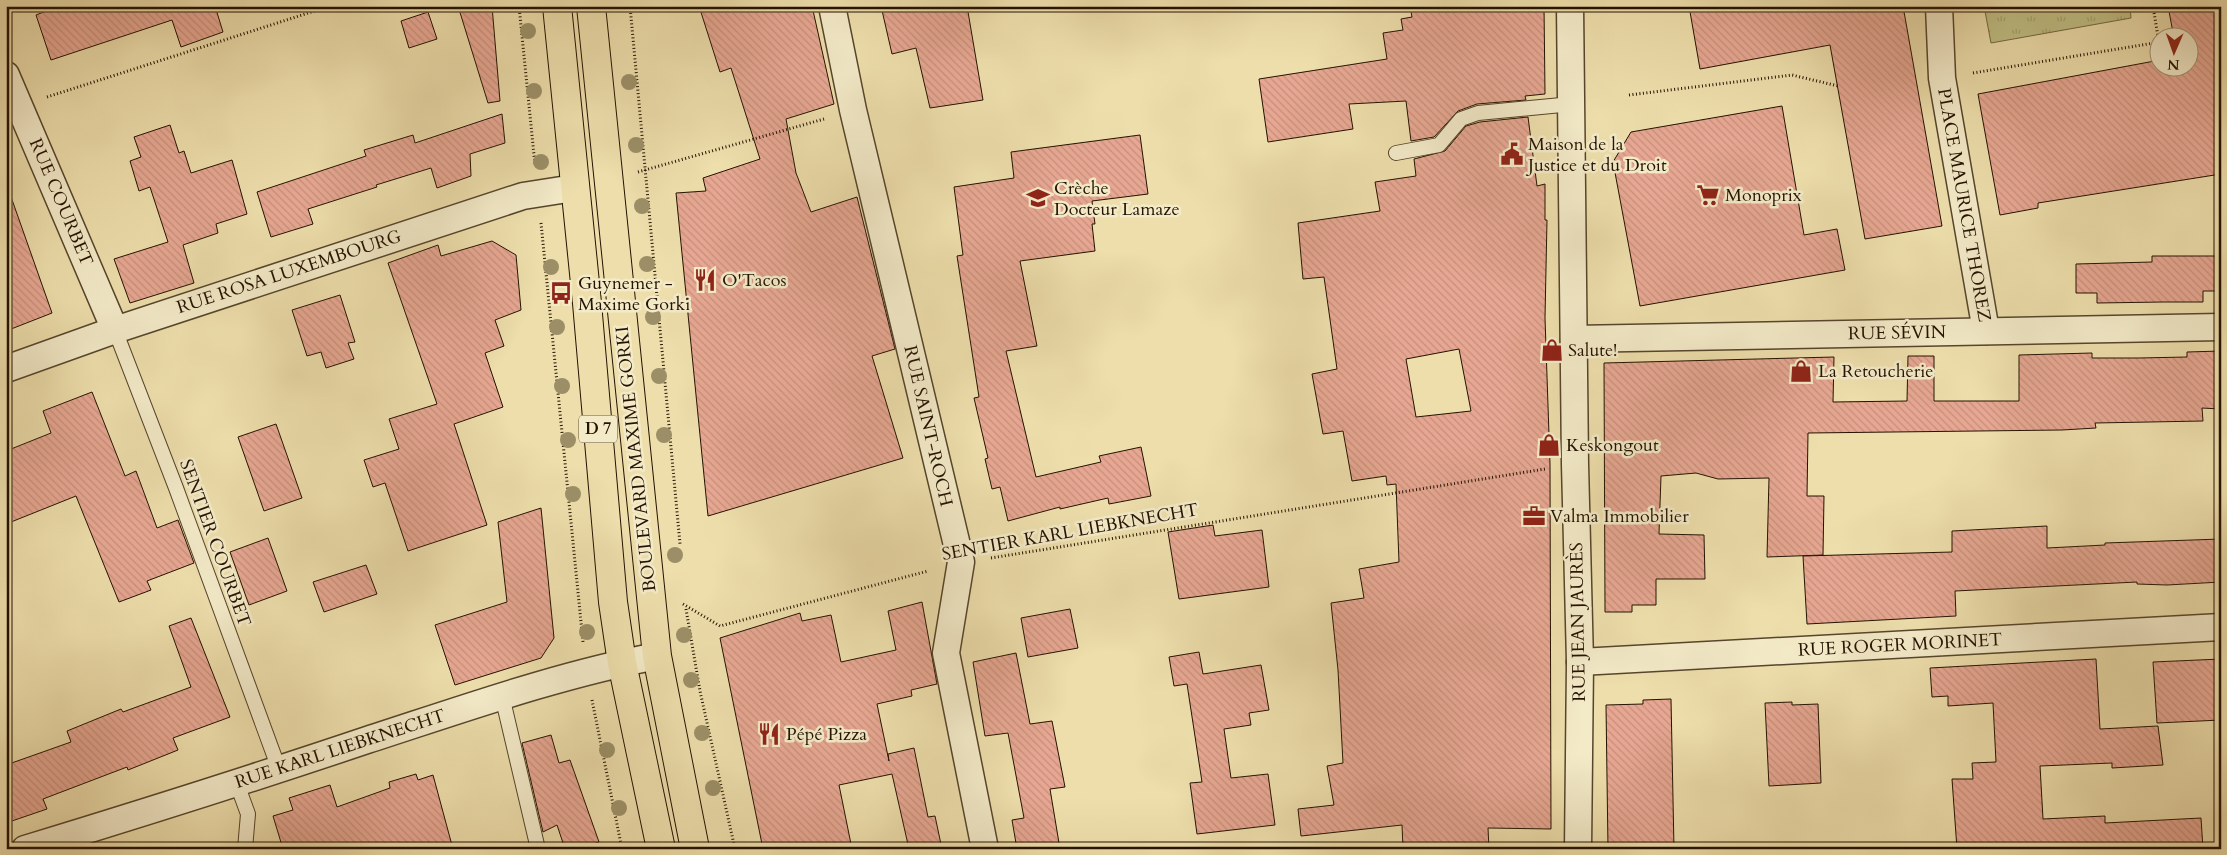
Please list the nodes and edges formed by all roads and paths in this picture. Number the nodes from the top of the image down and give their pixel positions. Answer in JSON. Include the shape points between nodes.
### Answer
{"nodes":[{"id":1,"x":330,"y":6,"type":"edge"},
{"id":2,"x":520,"y":6,"type":"edge"},
{"id":3,"x":557,"y":6,"type":"edge"},
{"id":4,"x":591,"y":6,"type":"edge"},
{"id":5,"x":630,"y":6,"type":"edge"},
{"id":6,"x":832,"y":6,"type":"edge"},
{"id":7,"x":1570,"y":6,"type":"edge"},
{"id":8,"x":1939,"y":6,"type":"edge"},
{"id":9,"x":2153,"y":6,"type":"edge"},
{"id":10,"x":2157,"y":28,"type":"edge"},
{"id":11,"x":2150,"y":44,"type":"edge"},
{"id":12,"x":6,"y":75,"type":"edge"},
{"id":13,"x":1942,"y":78,"type":"junction"},
{"id":14,"x":1838,"y":86,"type":"dead end"},
{"id":15,"x":1629,"y":95,"type":"dead end"},
{"id":16,"x":1572,"y":104,"type":"junction"},
{"id":17,"x":20,"y":105,"type":"junction"},
{"id":18,"x":853,"y":110,"type":"junction"},
{"id":19,"x":1396,"y":153,"type":"dead end"},
{"id":20,"x":645,"y":170,"type":"junction"},
{"id":21,"x":609,"y":179,"type":"junction"},
{"id":22,"x":574,"y":188,"type":"junction"},
{"id":23,"x":538,"y":193,"type":"junction"},
{"id":24,"x":2221,"y":327,"type":"edge"},
{"id":25,"x":115,"y":330,"type":"junction"},
{"id":26,"x":1986,"y":331,"type":"junction"},
{"id":27,"x":1574,"y":339,"type":"junction"},
{"id":28,"x":6,"y":368,"type":"edge"},
{"id":29,"x":1575,"y":464,"type":"junction"},
{"id":30,"x":680,"y":545,"type":"dead end"},
{"id":31,"x":960,"y":562,"type":"junction"},
{"id":32,"x":684,"y":595,"type":"dead end"},
{"id":33,"x":650,"y":600,"type":"junction"},
{"id":34,"x":613,"y":602,"type":"junction"},
{"id":35,"x":685,"y":605,"type":"junction"},
{"id":36,"x":579,"y":608,"type":"junction"},
{"id":37,"x":2221,"y":627,"type":"edge"},
{"id":38,"x":657,"y":656,"type":"junction"},
{"id":39,"x":1580,"y":662,"type":"junction"},
{"id":40,"x":622,"y":663,"type":"junction"},
{"id":41,"x":587,"y":671,"type":"junction"},
{"id":42,"x":502,"y":696,"type":"junction"},
{"id":43,"x":279,"y":769,"type":"junction"},
{"id":44,"x":237,"y":784,"type":"junction"},
{"id":45,"x":25,"y":849,"type":"edge"},
{"id":46,"x":246,"y":849,"type":"edge"},
{"id":47,"x":538,"y":849,"type":"edge"},
{"id":48,"x":622,"y":849,"type":"edge"},
{"id":49,"x":661,"y":849,"type":"edge"},
{"id":50,"x":695,"y":849,"type":"edge"},
{"id":51,"x":735,"y":849,"type":"edge"},
{"id":52,"x":985,"y":849,"type":"edge"},
{"id":53,"x":1578,"y":849,"type":"edge"}],
"edges":[{"from":1,"to":17,"type":"path"},
{"from":2,"to":23,"type":"path"},
{"from":3,"to":22,"type":"main road","name":"BOULEVARD MAXIME GORKI","number":"D 7"},
{"from":4,"to":21,"type":"main road","name":"BOULEVARD MAXIME GORKI","number":"D 7"},
{"from":5,"to":20,"type":"path"},
{"from":6,"to":18,"type":"street","name":"RUE SAINT-ROCH"},
{"from":7,"to":16,"type":"street","name":"RUE JEAN JAURÈS"},
{"from":8,"to":13,"type":"street","name":"PLACE MAURICE THOREZ"},
{"from":9,"to":10,"type":"path","name":"PLACE MAURICE THOREZ"},
{"from":11,"to":13,"type":"path","name":"PLACE MAURICE THOREZ"},
{"from":12,"to":17,"type":"street","name":"RUE COURBET"},
{"from":13,"to":26,"type":"street","name":"PLACE MAURICE THOREZ"},
{"from":14,"to":15,"type":"path","via":[[1792,75]]},
{"from":16,"to":19,"type":"lane","via":[[1478,113],[1461,118],[1439,144]]},
{"from":16,"to":27,"type":"street","name":"RUE JEAN JAURÈS"},
{"from":17,"to":25,"type":"street","name":"RUE COURBET"},
{"from":18,"to":20,"type":"path"},
{"from":18,"to":31,"type":"street","name":"RUE SAINT-ROCH"},
{"from":20,"to":21,"type":"path"},
{"from":20,"to":30,"type":"path"},
{"from":21,"to":33,"type":"main road","name":"BOULEVARD MAXIME GORKI","number":"D 7"},
{"from":22,"to":23,"type":"street","name":"RUE ROSA LUXEMBOURG"},
{"from":22,"to":34,"type":"main road","name":"BOULEVARD MAXIME GORKI","number":"D 7"},
{"from":23,"to":25,"type":"street","name":"RUE ROSA LUXEMBOURG"},
{"from":23,"to":36,"type":"path"},
{"from":24,"to":26,"type":"street","name":"RUE SÉVIN"},
{"from":25,"to":28,"type":"street","name":"RUE ROSA LUXEMBOURG"},
{"from":25,"to":43,"type":"lane","name":"SENTIER COURBET"},
{"from":26,"to":27,"type":"street","name":"RUE SÉVIN"},
{"from":27,"to":29,"type":"street","name":"RUE JEAN JAURÈS"},
{"from":29,"to":31,"type":"path","name":"SENTIER KARL LIEBKNECHT"},
{"from":29,"to":39,"type":"street","name":"RUE JEAN JAURÈS"},
{"from":31,"to":35,"type":"path","name":"SENTIER KARL LIEBKNECHT","via":[[720,626]]},
{"from":31,"to":52,"type":"street","name":"RUE SAINT-ROCH","via":[[946,653]]},
{"from":32,"to":35,"type":"path"},
{"from":33,"to":35,"type":"path","name":"SENTIER KARL LIEBKNECHT"},
{"from":33,"to":38,"type":"main road","name":"BOULEVARD MAXIME GORKI","number":"D 7"},
{"from":34,"to":36,"type":"path"},
{"from":34,"to":40,"type":"main road","name":"BOULEVARD MAXIME GORKI","number":"D 7"},
{"from":35,"to":51,"type":"path"},
{"from":36,"to":41,"type":"path"},
{"from":37,"to":39,"type":"street","name":"RUE ROGER MORINET"},
{"from":38,"to":40,"type":"street","name":"RUE KARL LIEBKNECHT"},
{"from":38,"to":50,"type":"main road","name":"BOULEVARD MAXIME GORKI","number":"D 7"},
{"from":39,"to":53,"type":"street","name":"RUE JEAN JAURÈS"},
{"from":40,"to":41,"type":"street","name":"RUE KARL LIEBKNECHT"},
{"from":40,"to":49,"type":"main road","name":"BOULEVARD MAXIME GORKI","number":"D 7"},
{"from":41,"to":42,"type":"street","name":"RUE KARL LIEBKNECHT"},
{"from":41,"to":48,"type":"path"},
{"from":42,"to":43,"type":"street","name":"RUE KARL LIEBKNECHT"},
{"from":42,"to":47,"type":"lane"},
{"from":43,"to":44,"type":"street","name":"RUE KARL LIEBKNECHT"},
{"from":44,"to":45,"type":"street","name":"RUE KARL LIEBKNECHT"},
{"from":44,"to":46,"type":"lane","via":[[248,814]]}]}
